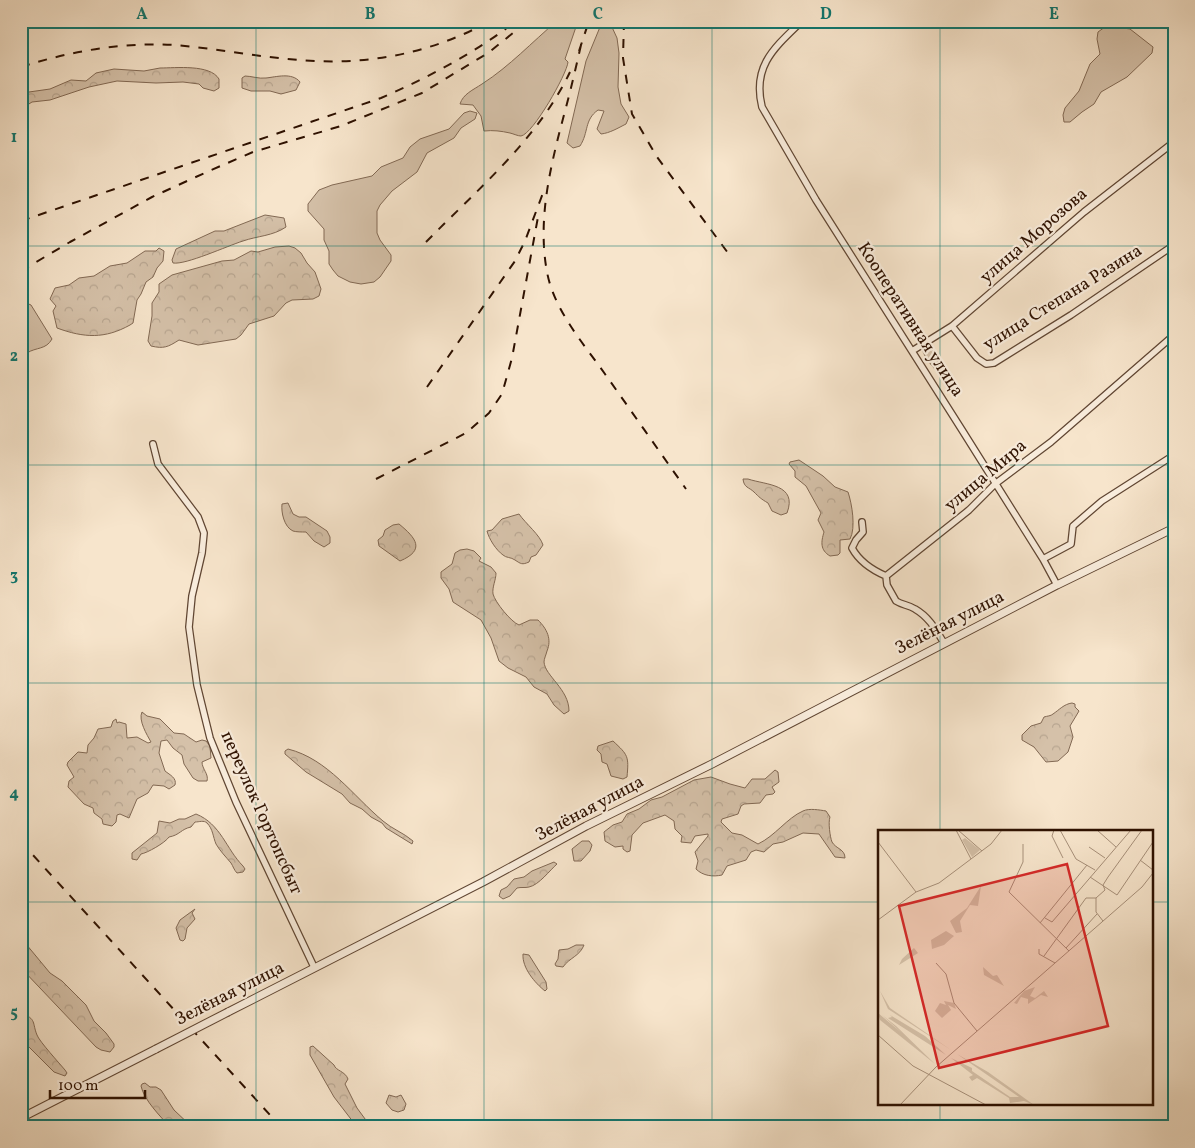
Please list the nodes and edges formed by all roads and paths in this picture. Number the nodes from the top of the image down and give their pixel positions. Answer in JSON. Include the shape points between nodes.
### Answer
{"nodes":[{"id":1,"x":802,"y":21,"type":"edge"},
{"id":2,"x":1174,"y":142,"type":"edge"},
{"id":3,"x":1174,"y":245,"type":"edge"},
{"id":4,"x":952,"y":326,"type":"junction"},
{"id":5,"x":1174,"y":335,"type":"edge"},
{"id":6,"x":912,"y":351,"type":"junction"},
{"id":7,"x":153,"y":444,"type":"dead end"},
{"id":8,"x":1174,"y":455,"type":"edge"},
{"id":9,"x":995,"y":484,"type":"junction"},
{"id":10,"x":862,"y":522,"type":"dead end"},
{"id":11,"x":1174,"y":528,"type":"edge"},
{"id":12,"x":1043,"y":559,"type":"junction"},
{"id":13,"x":886,"y":576,"type":"junction"},
{"id":14,"x":1057,"y":585,"type":"junction"},
{"id":15,"x":944,"y":643,"type":"junction"},
{"id":16,"x":314,"y":967,"type":"junction"},
{"id":17,"x":21,"y":1118,"type":"edge"}],
"edges":[{"from":1,"to":6,"type":"street","name":"Кооперативная улица","via":[[764,65],[759,93],[762,107],[816,200]]},
{"from":2,"to":4,"type":"street","name":"улица Морозова","via":[[1084,212]]},
{"from":3,"to":4,"type":"street","name":"улица Степана Разина","via":[[994,364],[977,358]]},
{"from":4,"to":6,"type":"street","name":"улица Морозова"},
{"from":5,"to":9,"type":"street","name":"улица Мира","via":[[1051,442]]},
{"from":6,"to":9,"type":"street","name":"Кооперативная улица"},
{"from":7,"to":16,"type":"street","name":"переулок Гортопсбыт","via":[[158,464],[198,517],[204,533],[189,627],[197,685],[210,738],[236,802]]},
{"from":8,"to":12,"type":"street","via":[[1102,501],[1073,526],[1071,544]]},
{"from":9,"to":12,"type":"street","name":"Кооперативная улица"},
{"from":9,"to":13,"type":"street","name":"улица Мира","via":[[969,510]]},
{"from":10,"to":13,"type":"street","via":[[863,532],[852,548],[857,557]]},
{"from":11,"to":14,"type":"street","name":"Зелёная улица"},
{"from":12,"to":14,"type":"street","name":"Кооперативная улица"},
{"from":13,"to":15,"type":"street","via":[[896,601],[912,607],[930,620]]},
{"from":14,"to":15,"type":"street","name":"Зелёная улица"},
{"from":15,"to":16,"type":"street","name":"Зелёная улица"},
{"from":16,"to":17,"type":"street","name":"Зелёная улица","bridge":true}]}
